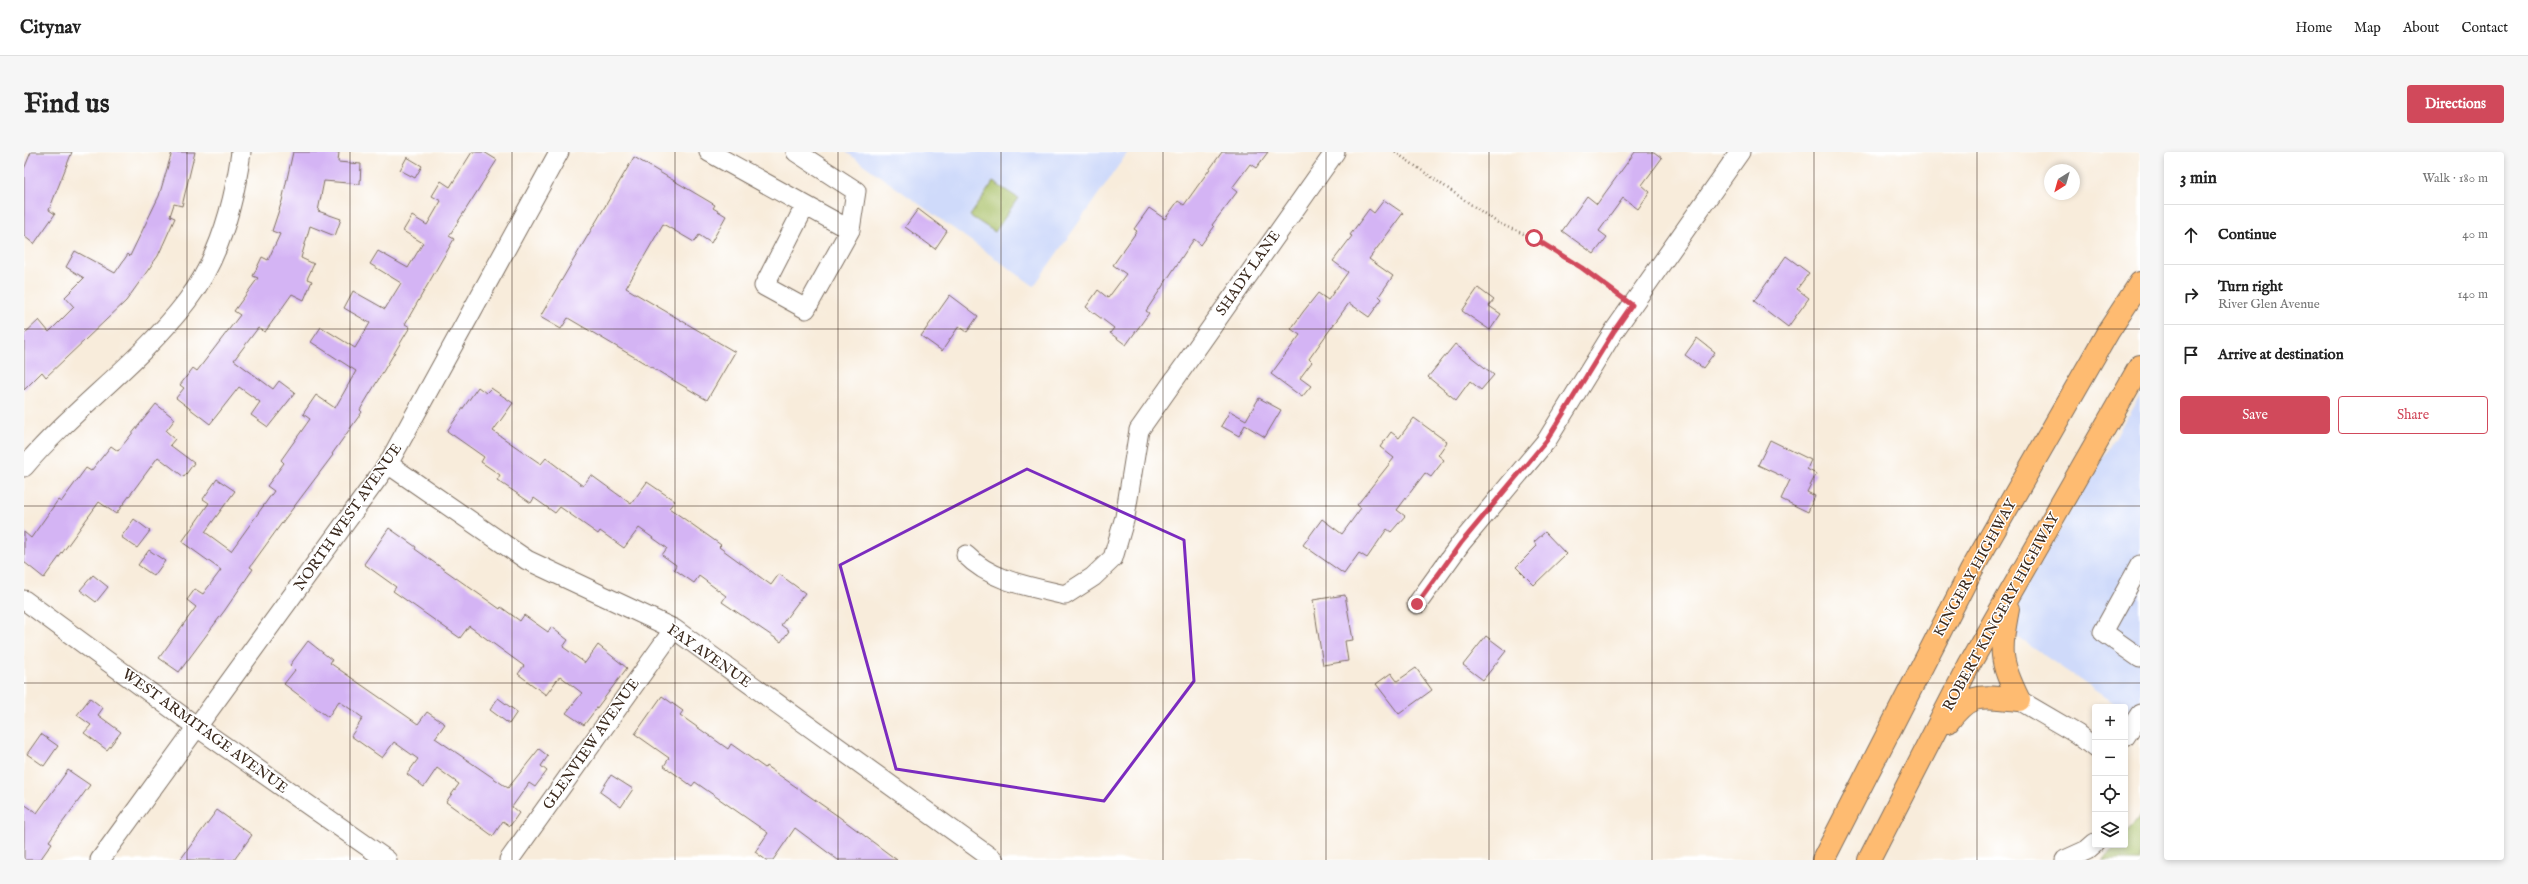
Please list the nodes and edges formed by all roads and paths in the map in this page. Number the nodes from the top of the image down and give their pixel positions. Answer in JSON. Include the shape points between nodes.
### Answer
{"nodes":[{"id":1,"x":241,"y":152,"type":"edge"},
{"id":2,"x":559,"y":152,"type":"edge"},
{"id":3,"x":709,"y":152,"type":"edge"},
{"id":4,"x":796,"y":152,"type":"edge"},
{"id":5,"x":1335,"y":152,"type":"edge"},
{"id":6,"x":1395,"y":152,"type":"edge"},
{"id":7,"x":1740,"y":152,"type":"edge"},
{"id":8,"x":805,"y":206,"type":"junction"},
{"id":9,"x":850,"y":230,"type":"junction"},
{"id":10,"x":2140,"y":283,"type":"edge"},
{"id":11,"x":1632,"y":305,"type":"junction"},
{"id":12,"x":2140,"y":366,"type":"edge"},
{"id":13,"x":388,"y":464,"type":"junction"},
{"id":14,"x":24,"y":467,"type":"edge"},
{"id":15,"x":966,"y":555,"type":"dead end"},
{"id":16,"x":2140,"y":565,"type":"edge"},
{"id":17,"x":2010,"y":593,"type":"junction"},
{"id":18,"x":24,"y":600,"type":"edge"},
{"id":19,"x":1417,"y":604,"type":"dead end"},
{"id":20,"x":674,"y":628,"type":"junction"},
{"id":21,"x":2140,"y":658,"type":"edge"},
{"id":22,"x":2019,"y":700,"type":"junction"},
{"id":23,"x":2140,"y":714,"type":"edge"},
{"id":24,"x":197,"y":727,"type":"junction"},
{"id":25,"x":2128,"y":732,"type":"edge"},
{"id":26,"x":2092,"y":746,"type":"edge"},
{"id":27,"x":1920,"y":760,"type":"junction"},
{"id":28,"x":2092,"y":846,"type":"edge"},
{"id":29,"x":100,"y":860,"type":"edge"},
{"id":30,"x":387,"y":860,"type":"edge"},
{"id":31,"x":509,"y":860,"type":"edge"},
{"id":32,"x":994,"y":860,"type":"edge"},
{"id":33,"x":1823,"y":860,"type":"edge"},
{"id":34,"x":1869,"y":860,"type":"edge"},
{"id":35,"x":2065,"y":860,"type":"edge"}],
"edges":[{"from":1,"to":14,"type":"street","via":[[236,189],[225,228],[209,265],[188,300],[164,330]]},
{"from":2,"to":13,"type":"street","name":"NORTH WEST AVENUE"},
{"from":3,"to":8,"type":"street"},
{"from":4,"to":9,"type":"street","via":[[856,191]]},
{"from":5,"to":15,"type":"street","name":"SHADY LANE","via":[[1139,430],[1125,517],[1113,558],[1093,577],[1065,595],[1023,586],[978,568]]},
{"from":6,"to":11,"type":"path","via":[[1498,223],[1534,238],[1582,268]]},
{"from":7,"to":11,"type":"street"},
{"from":8,"to":9,"type":"street"},
{"from":8,"to":9,"type":"street","via":[[764,286],[806,309]]},
{"from":10,"to":33,"type":"highway","name":"KINGERY HIGHWAY","via":[[2104,339],[1971,571]]},
{"from":11,"to":19,"type":"street","via":[[1547,440],[1461,543]]},
{"from":12,"to":17,"type":"highway","name":"ROBERT KINGERY HIGHWAY"},
{"from":13,"to":20,"type":"street","name":"FAY AVENUE","via":[[527,560]]},
{"from":13,"to":24,"type":"street","name":"NORTH WEST AVENUE"},
{"from":16,"to":21,"type":"street","via":[[2103,632]]},
{"from":17,"to":22,"type":"highway","via":[[2001,646],[2005,673]]},
{"from":17,"to":27,"type":"highway","name":"ROBERT KINGERY HIGHWAY"},
{"from":18,"to":24,"type":"street","name":"WEST ARMITAGE AVENUE"},
{"from":20,"to":31,"type":"street","name":"GLENVIEW AVENUE"},
{"from":20,"to":32,"type":"street","name":"FAY AVENUE"},
{"from":22,"to":26,"type":"street"},
{"from":22,"to":27,"type":"highway","via":[[1978,697],[1965,702]]},
{"from":23,"to":25,"type":"street"},
{"from":24,"to":29,"type":"street","name":"NORTH WEST AVENUE"},
{"from":24,"to":30,"type":"street","name":"WEST ARMITAGE AVENUE"},
{"from":27,"to":34,"type":"highway","name":"ROBERT KINGERY HIGHWAY"},
{"from":28,"to":35,"type":"street"}]}
